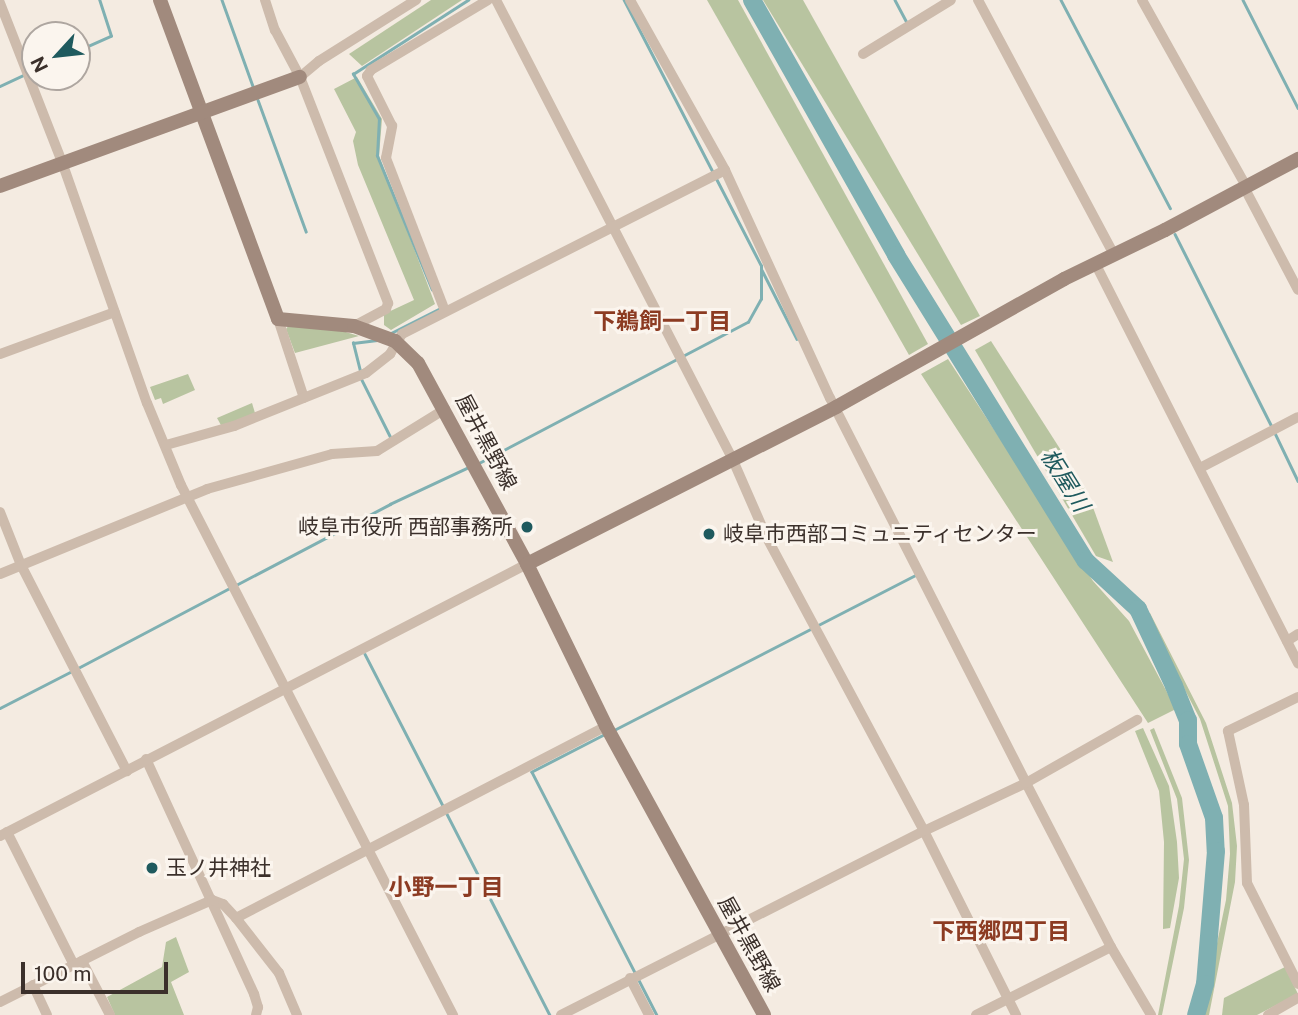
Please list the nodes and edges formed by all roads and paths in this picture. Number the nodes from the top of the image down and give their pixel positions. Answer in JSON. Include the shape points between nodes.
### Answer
{"nodes":[{"id":1,"x":160,"y":0,"type":"edge"},
{"id":2,"x":265,"y":0,"type":"edge"},
{"id":3,"x":416,"y":0,"type":"edge"},
{"id":4,"x":488,"y":0,"type":"edge"},
{"id":5,"x":496,"y":0,"type":"edge"},
{"id":6,"x":630,"y":0,"type":"edge"},
{"id":7,"x":951,"y":0,"type":"edge"},
{"id":8,"x":978,"y":0,"type":"edge"},
{"id":9,"x":1142,"y":0,"type":"edge"},
{"id":10,"x":0,"y":3,"type":"edge"},
{"id":11,"x":400,"y":5,"type":"edge"},
{"id":12,"x":863,"y":54,"type":"dead end"},
{"id":13,"x":300,"y":77,"type":"junction"},
{"id":14,"x":202,"y":112,"type":"junction"},
{"id":15,"x":1298,"y":159,"type":"edge"},
{"id":16,"x":63,"y":165,"type":"junction"},
{"id":17,"x":722,"y":171,"type":"junction"},
{"id":18,"x":0,"y":186,"type":"edge"},
{"id":19,"x":1245,"y":187,"type":"junction"},
{"id":20,"x":612,"y":226,"type":"junction"},
{"id":21,"x":1113,"y":253,"type":"junction"},
{"id":22,"x":1095,"y":263,"type":"junction"},
{"id":23,"x":1298,"y":290,"type":"edge"},
{"id":24,"x":445,"y":311,"type":"junction"},
{"id":25,"x":115,"y":312,"type":"junction"},
{"id":26,"x":278,"y":319,"type":"junction"},
{"id":27,"x":354,"y":326,"type":"junction"},
{"id":28,"x":395,"y":341,"type":"junction"},
{"id":29,"x":0,"y":354,"type":"edge"},
{"id":30,"x":303,"y":398,"type":"junction"},
{"id":31,"x":836,"y":407,"type":"junction"},
{"id":32,"x":445,"y":409,"type":"junction"},
{"id":33,"x":1298,"y":417,"type":"edge"},
{"id":34,"x":166,"y":445,"type":"junction"},
{"id":35,"x":732,"y":458,"type":"junction"},
{"id":36,"x":1200,"y":468,"type":"junction"},
{"id":37,"x":187,"y":496,"type":"junction"},
{"id":38,"x":0,"y":512,"type":"edge"},
{"id":39,"x":527,"y":564,"type":"junction"},
{"id":40,"x":21,"y":565,"type":"junction"},
{"id":41,"x":0,"y":574,"type":"edge"},
{"id":42,"x":1298,"y":635,"type":"edge"},
{"id":43,"x":1287,"y":640,"type":"junction"},
{"id":44,"x":1298,"y":664,"type":"edge"},
{"id":45,"x":285,"y":687,"type":"junction"},
{"id":46,"x":1298,"y":697,"type":"edge"},
{"id":47,"x":1137,"y":720,"type":"dead end"},
{"id":48,"x":606,"y":726,"type":"junction"},
{"id":49,"x":146,"y":759,"type":"junction"},
{"id":50,"x":127,"y":771,"type":"junction"},
{"id":51,"x":1026,"y":783,"type":"junction"},
{"id":52,"x":924,"y":831,"type":"junction"},
{"id":53,"x":4,"y":834,"type":"edge"},
{"id":54,"x":366,"y":849,"type":"junction"},
{"id":55,"x":212,"y":900,"type":"junction"},
{"id":56,"x":236,"y":918,"type":"junction"},
{"id":57,"x":718,"y":934,"type":"junction"},
{"id":58,"x":1111,"y":947,"type":"junction"},
{"id":59,"x":78,"y":963,"type":"junction"},
{"id":60,"x":630,"y":978,"type":"junction"},
{"id":61,"x":1298,"y":984,"type":"edge"},
{"id":62,"x":33,"y":985,"type":"junction"},
{"id":63,"x":1298,"y":998,"type":"edge"},
{"id":64,"x":1007,"y":999,"type":"junction"},
{"id":65,"x":0,"y":1002,"type":"edge"},
{"id":66,"x":47,"y":1015,"type":"edge"},
{"id":67,"x":110,"y":1015,"type":"edge"},
{"id":68,"x":257,"y":1015,"type":"edge"},
{"id":69,"x":297,"y":1015,"type":"edge"},
{"id":70,"x":453,"y":1015,"type":"edge"},
{"id":71,"x":561,"y":1015,"type":"edge"},
{"id":72,"x":649,"y":1015,"type":"edge"},
{"id":73,"x":764,"y":1015,"type":"edge"},
{"id":74,"x":976,"y":1015,"type":"edge"},
{"id":75,"x":1016,"y":1015,"type":"edge"},
{"id":76,"x":1151,"y":1015,"type":"edge"},
{"id":77,"x":1268,"y":1015,"type":"edge"}],
"edges":[{"from":1,"to":14,"type":"main road"},
{"from":2,"to":13,"type":"street"},
{"from":3,"to":11,"type":"street"},
{"from":4,"to":24,"type":"street","via":[[367,76],[392,126],[386,158]]},
{"from":5,"to":20,"type":"street"},
{"from":6,"to":17,"type":"street"},
{"from":7,"to":12,"type":"street"},
{"from":8,"to":21,"type":"street"},
{"from":9,"to":19,"type":"street"},
{"from":10,"to":16,"type":"street"},
{"from":11,"to":13,"type":"street"},
{"from":13,"to":14,"type":"main road"},
{"from":13,"to":27,"type":"street","via":[[388,303],[386,309]]},
{"from":14,"to":16,"type":"main road"},
{"from":14,"to":26,"type":"main road"},
{"from":15,"to":19,"type":"main road"},
{"from":16,"to":18,"type":"main road"},
{"from":16,"to":25,"type":"street"},
{"from":17,"to":20,"type":"street"},
{"from":17,"to":31,"type":"street"},
{"from":19,"to":21,"type":"main road"},
{"from":19,"to":23,"type":"street"},
{"from":20,"to":24,"type":"street"},
{"from":20,"to":35,"type":"street"},
{"from":21,"to":22,"type":"main road"},
{"from":22,"to":31,"type":"main road"},
{"from":22,"to":36,"type":"street"},
{"from":24,"to":28,"type":"street"},
{"from":25,"to":29,"type":"street"},
{"from":25,"to":34,"type":"street"},
{"from":26,"to":27,"type":"main road","name":"屋井黒野線"},
{"from":26,"to":30,"type":"street"},
{"from":27,"to":28,"type":"main road","name":"屋井黒野線"},
{"from":28,"to":30,"type":"street","via":[[390,354],[366,373]]},
{"from":28,"to":32,"type":"main road","name":"屋井黒野線","via":[[418,363]]},
{"from":30,"to":34,"type":"street","via":[[234,426]]},
{"from":31,"to":35,"type":"main road"},
{"from":31,"to":51,"type":"street"},
{"from":32,"to":37,"type":"street","via":[[377,451],[332,454]]},
{"from":32,"to":39,"type":"main road","name":"屋井黒野線"},
{"from":33,"to":36,"type":"street"},
{"from":34,"to":37,"type":"street"},
{"from":35,"to":39,"type":"main road"},
{"from":35,"to":52,"type":"street","via":[[767,538]]},
{"from":36,"to":43,"type":"street"},
{"from":37,"to":40,"type":"street"},
{"from":37,"to":45,"type":"street"},
{"from":38,"to":40,"type":"street"},
{"from":39,"to":45,"type":"street"},
{"from":39,"to":48,"type":"main road","name":"屋井黒野線"},
{"from":40,"to":41,"type":"street"},
{"from":40,"to":50,"type":"street"},
{"from":42,"to":43,"type":"street"},
{"from":43,"to":44,"type":"street"},
{"from":45,"to":49,"type":"street"},
{"from":45,"to":54,"type":"street"},
{"from":46,"to":61,"type":"street","via":[[1228,730],[1244,805],[1247,883]]},
{"from":47,"to":51,"type":"street"},
{"from":48,"to":54,"type":"street"},
{"from":48,"to":57,"type":"main road","name":"屋井黒野線"},
{"from":49,"to":50,"type":"street"},
{"from":49,"to":55,"type":"street"},
{"from":50,"to":53,"type":"street"},
{"from":51,"to":52,"type":"street"},
{"from":51,"to":58,"type":"street"},
{"from":52,"to":57,"type":"street"},
{"from":52,"to":64,"type":"street"},
{"from":53,"to":59,"type":"street"},
{"from":54,"to":56,"type":"street"},
{"from":54,"to":70,"type":"street"},
{"from":55,"to":56,"type":"street"},
{"from":55,"to":59,"type":"street"},
{"from":55,"to":68,"type":"street","via":[[254,994]]},
{"from":56,"to":69,"type":"street","via":[[279,973]]},
{"from":57,"to":60,"type":"street"},
{"from":57,"to":73,"type":"main road","name":"屋井黒野線"},
{"from":58,"to":64,"type":"street"},
{"from":58,"to":76,"type":"street"},
{"from":59,"to":62,"type":"street"},
{"from":59,"to":67,"type":"street"},
{"from":60,"to":71,"type":"street"},
{"from":60,"to":72,"type":"street"},
{"from":62,"to":65,"type":"street"},
{"from":62,"to":66,"type":"street"},
{"from":63,"to":77,"type":"street"},
{"from":64,"to":74,"type":"street"},
{"from":64,"to":75,"type":"street"}]}
